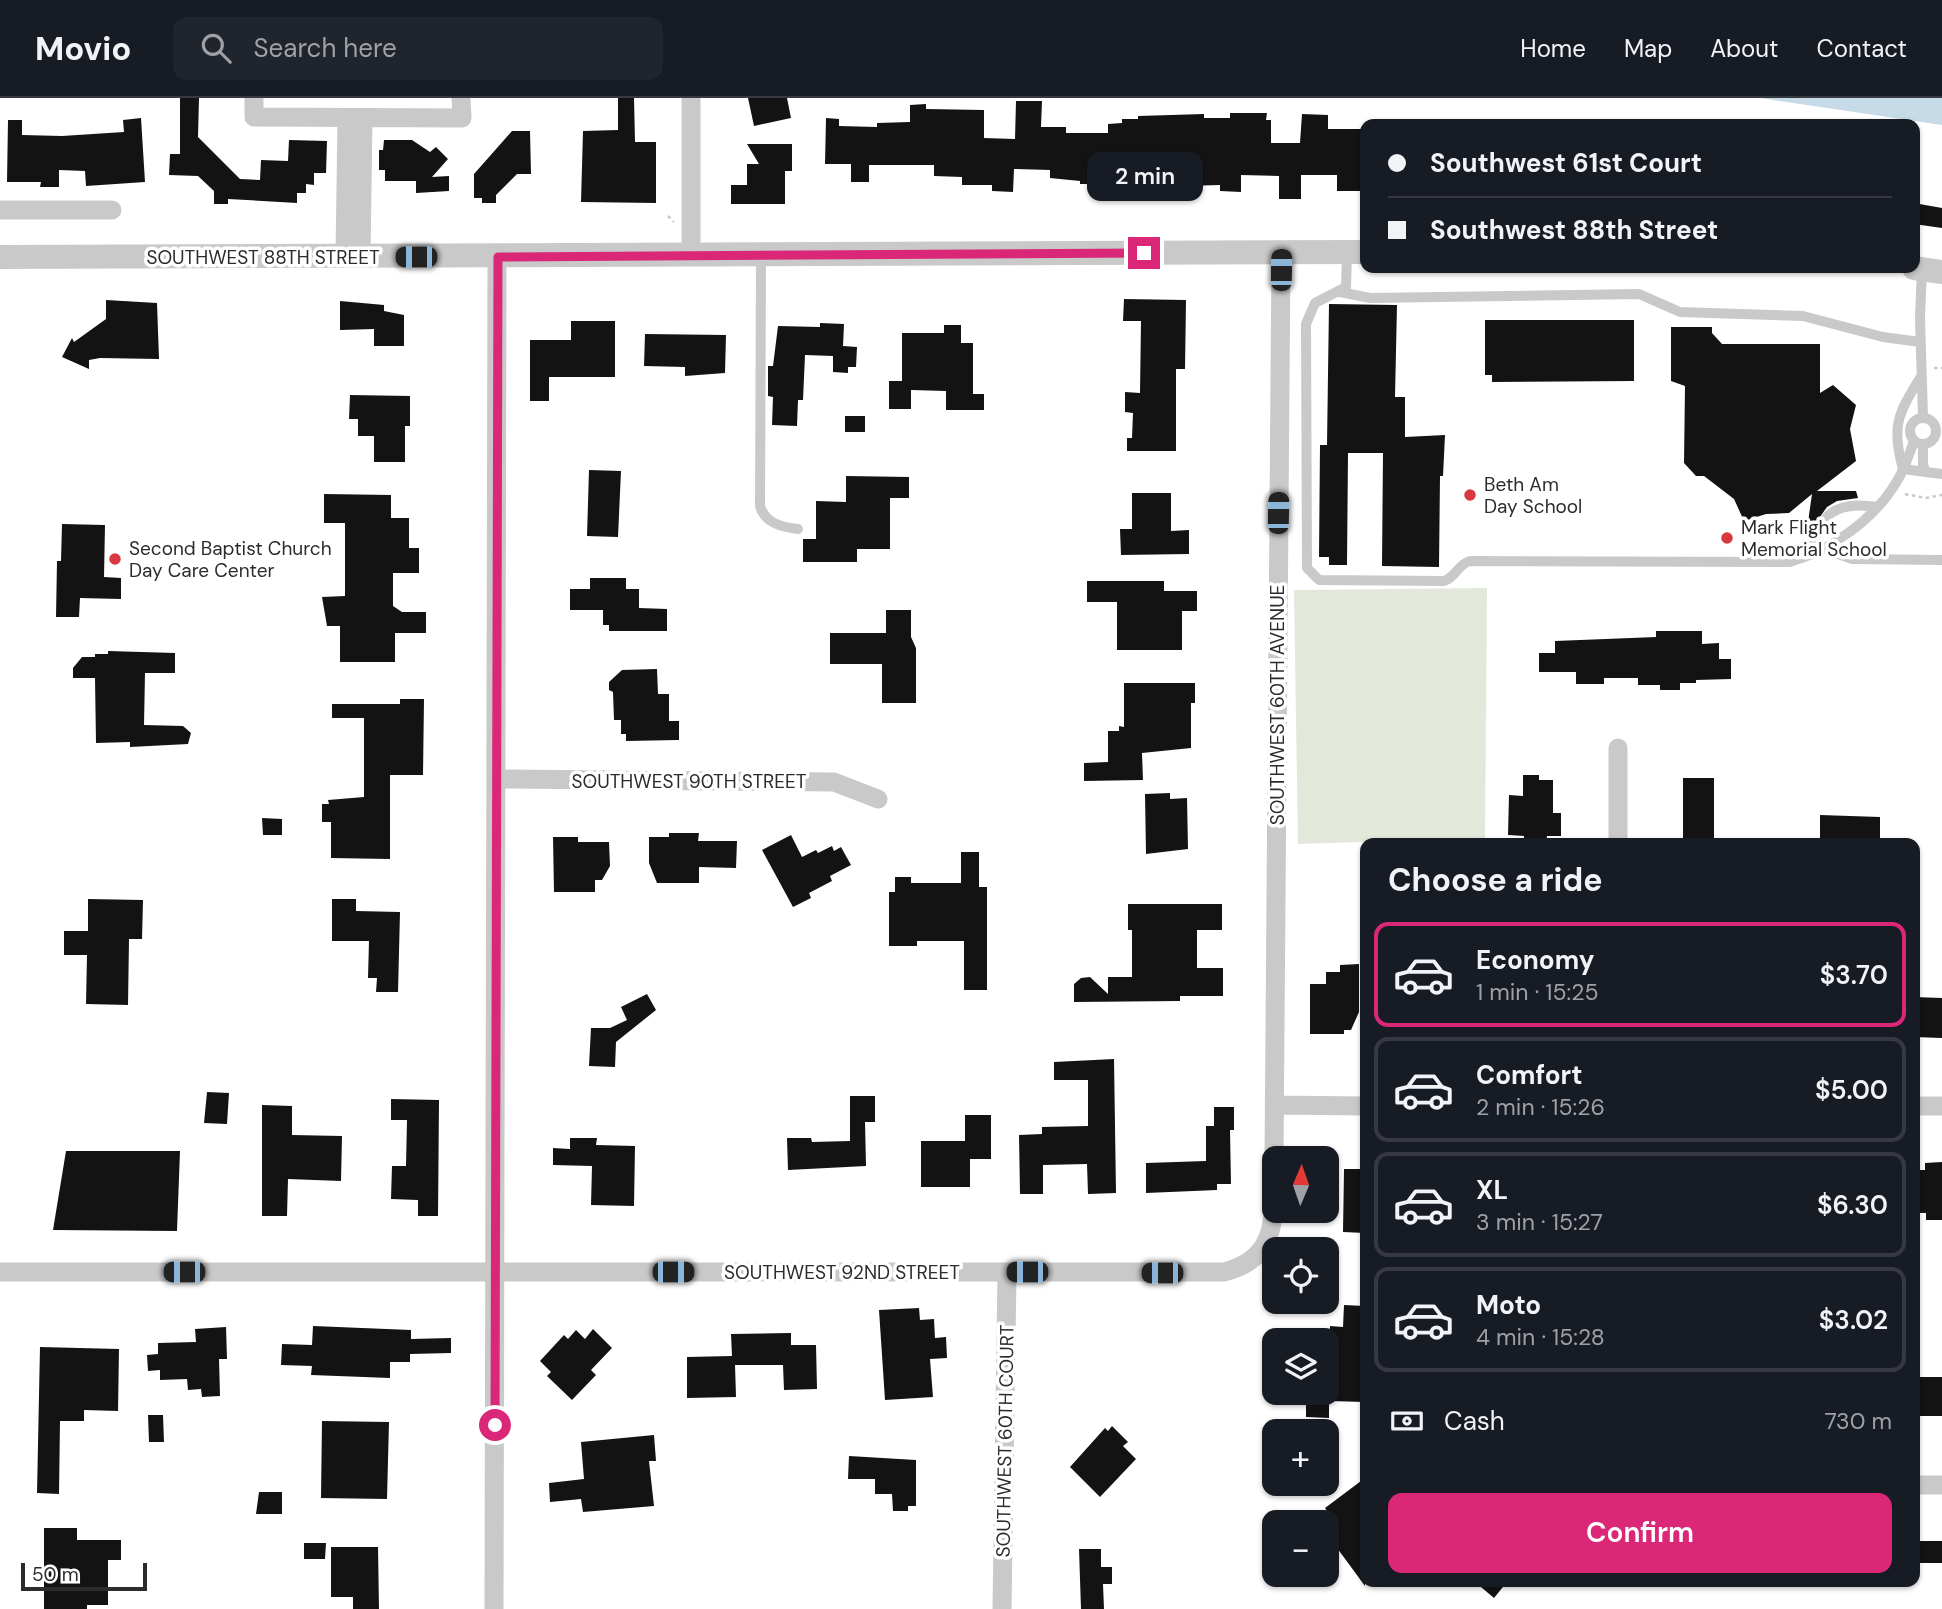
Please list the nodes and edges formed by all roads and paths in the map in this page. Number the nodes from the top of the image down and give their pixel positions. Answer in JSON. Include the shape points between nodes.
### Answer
{"nodes":[{"id":1,"x":461,"y":98,"type":"edge"},
{"id":2,"x":691,"y":98,"type":"edge"},
{"id":3,"x":254,"y":108,"type":"edge"},
{"id":4,"x":355,"y":118,"type":"junction"},
{"id":5,"x":0,"y":210,"type":"edge"},
{"id":6,"x":112,"y":210,"type":"dead end"},
{"id":7,"x":1356,"y":251,"type":"edge"},
{"id":8,"x":1281,"y":252,"type":"junction"},
{"id":9,"x":761,"y":255,"type":"junction"},
{"id":10,"x":691,"y":256,"type":"junction"},
{"id":11,"x":0,"y":257,"type":"edge"},
{"id":12,"x":353,"y":257,"type":"junction"},
{"id":13,"x":498,"y":257,"type":"junction"},
{"id":14,"x":1926,"y":269,"type":"edge"},
{"id":15,"x":1340,"y":292,"type":"junction"},
{"id":16,"x":1920,"y":342,"type":"junction"},
{"id":17,"x":1921,"y":378,"type":"junction"},
{"id":18,"x":1923,"y":418,"type":"junction"},
{"id":19,"x":1918,"y":443,"type":"junction"},
{"id":20,"x":1903,"y":469,"type":"junction"},
{"id":21,"x":1926,"y":472,"type":"junction"},
{"id":22,"x":1942,"y":474,"type":"edge"},
{"id":23,"x":1905,"y":494,"type":"dead end"},
{"id":24,"x":1942,"y":495,"type":"edge"},
{"id":25,"x":1877,"y":507,"type":"junction"},
{"id":26,"x":798,"y":529,"type":"dead end"},
{"id":27,"x":1825,"y":549,"type":"junction"},
{"id":28,"x":1811,"y":555,"type":"junction"},
{"id":29,"x":1942,"y":560,"type":"edge"},
{"id":30,"x":1618,"y":748,"type":"dead end"},
{"id":31,"x":497,"y":779,"type":"junction"},
{"id":32,"x":878,"y":799,"type":"dead end"},
{"id":33,"x":1618,"y":838,"type":"edge"},
{"id":34,"x":1275,"y":1105,"type":"junction"},
{"id":35,"x":1360,"y":1106,"type":"edge"},
{"id":36,"x":1920,"y":1106,"type":"edge"},
{"id":37,"x":1942,"y":1106,"type":"edge"},
{"id":38,"x":1274,"y":1146,"type":"edge"},
{"id":39,"x":1272,"y":1223,"type":"edge"},
{"id":40,"x":0,"y":1272,"type":"edge"},
{"id":41,"x":1007,"y":1272,"type":"junction"},
{"id":42,"x":496,"y":1273,"type":"junction"},
{"id":43,"x":1920,"y":1485,"type":"edge"},
{"id":44,"x":1942,"y":1485,"type":"edge"},
{"id":45,"x":494,"y":1609,"type":"edge"},
{"id":46,"x":1002,"y":1609,"type":"edge"}],
"edges":[{"from":1,"to":4,"type":"street","via":[[462,118]]},
{"from":2,"to":10,"type":"street"},
{"from":3,"to":4,"type":"street"},
{"from":4,"to":12,"type":"street"},
{"from":5,"to":6,"type":"street"},
{"from":7,"to":8,"type":"street","name":"SOUTHWEST 88TH STREET"},
{"from":7,"to":15,"type":"lane","via":[[1346,287]]},
{"from":8,"to":9,"type":"street","name":"SOUTHWEST 88TH STREET"},
{"from":8,"to":34,"type":"street","name":"SOUTHWEST 60TH AVENUE"},
{"from":9,"to":10,"type":"street","name":"SOUTHWEST 88TH STREET"},
{"from":9,"to":26,"type":"lane","via":[[760,506],[763,516],[772,522]]},
{"from":10,"to":13,"type":"street","name":"SOUTHWEST 88TH STREET"},
{"from":11,"to":12,"type":"street","name":"SOUTHWEST 88TH STREET"},
{"from":12,"to":13,"type":"street","name":"SOUTHWEST 88TH STREET"},
{"from":13,"to":31,"type":"street"},
{"from":14,"to":16,"type":"lane"},
{"from":15,"to":16,"type":"lane","via":[[1370,298],[1639,294],[1680,312],[1803,316]]},
{"from":15,"to":28,"type":"lane","via":[[1315,303],[1306,324],[1307,568],[1319,580],[1444,581],[1470,561],[1772,563]]},
{"from":16,"to":17,"type":"lane"},
{"from":17,"to":18,"type":"lane"},
{"from":17,"to":20,"type":"lane","via":[[1896,428]]},
{"from":18,"to":19,"type":"lane","via":[[1910,428]]},
{"from":18,"to":19,"type":"lane","via":[[1931,420],[1936,431],[1931,442]]},
{"from":19,"to":20,"type":"lane"},
{"from":19,"to":21,"type":"lane"},
{"from":20,"to":21,"type":"lane"},
{"from":20,"to":25,"type":"lane"},
{"from":21,"to":22,"type":"lane"},
{"from":23,"to":24,"type":"path"},
{"from":25,"to":27,"type":"lane"},
{"from":25,"to":28,"type":"lane","via":[[1854,505],[1830,513],[1822,519]]},
{"from":27,"to":28,"type":"lane"},
{"from":27,"to":29,"type":"lane","via":[[1852,559]]},
{"from":30,"to":33,"type":"street"},
{"from":31,"to":32,"type":"street","name":"SOUTHWEST 90TH STREET","via":[[834,782]]},
{"from":31,"to":42,"type":"street"},
{"from":34,"to":35,"type":"street"},
{"from":34,"to":38,"type":"street","name":"SOUTHWEST 60TH AVENUE"},
{"from":36,"to":37,"type":"street"},
{"from":39,"to":41,"type":"street","name":"SOUTHWEST 92ND STREET","via":[[1259,1253],[1237,1269],[1224,1272]]},
{"from":40,"to":42,"type":"street","name":"SOUTHWEST 92ND STREET"},
{"from":41,"to":42,"type":"street","name":"SOUTHWEST 92ND STREET"},
{"from":41,"to":46,"type":"street","name":"SOUTHWEST 60TH COURT"},
{"from":42,"to":45,"type":"street"},
{"from":43,"to":44,"type":"street"}]}
